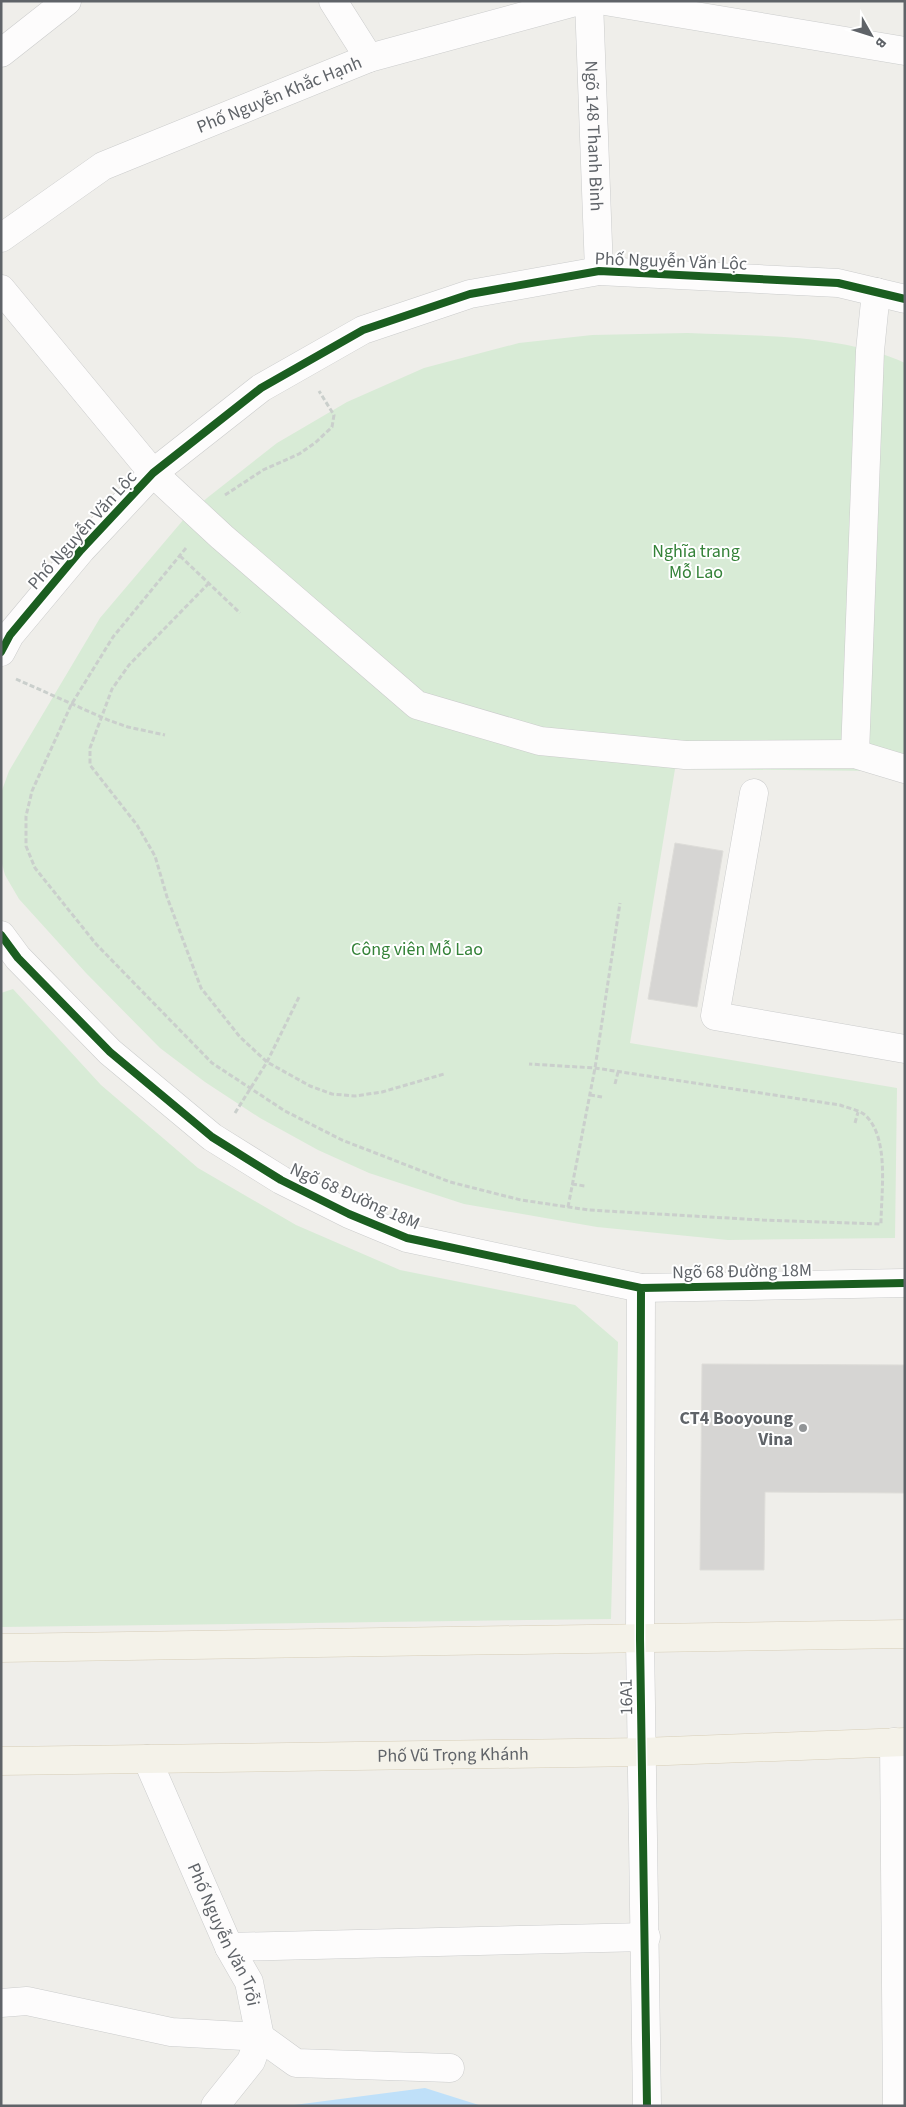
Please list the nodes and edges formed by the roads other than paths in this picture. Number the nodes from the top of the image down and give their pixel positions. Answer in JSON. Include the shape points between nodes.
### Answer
{"nodes":[{"id":1,"x":67,"y":1,"type":"edge"},
{"id":2,"x":333,"y":1,"type":"edge"},
{"id":3,"x":579,"y":1,"type":"edge"},
{"id":4,"x":589,"y":1,"type":"edge"},
{"id":5,"x":606,"y":1,"type":"edge"},
{"id":6,"x":905,"y":51,"type":"edge"},
{"id":7,"x":1,"y":53,"type":"edge"},
{"id":8,"x":369,"y":58,"type":"junction"},
{"id":9,"x":1,"y":238,"type":"edge"},
{"id":10,"x":599,"y":271,"type":"junction"},
{"id":11,"x":1,"y":289,"type":"edge"},
{"id":12,"x":876,"y":292,"type":"junction"},
{"id":13,"x":905,"y":299,"type":"edge"},
{"id":14,"x":153,"y":473,"type":"junction"},
{"id":15,"x":5,"y":647,"type":"edge"},
{"id":16,"x":855,"y":754,"type":"junction"},
{"id":17,"x":905,"y":769,"type":"edge"},
{"id":18,"x":754,"y":793,"type":"dead end"},
{"id":19,"x":1,"y":935,"type":"edge"},
{"id":20,"x":905,"y":1049,"type":"edge"},
{"id":21,"x":905,"y":1283,"type":"edge"},
{"id":22,"x":641,"y":1288,"type":"junction"},
{"id":23,"x":905,"y":1634,"type":"edge"},
{"id":24,"x":640,"y":1639,"type":"junction"},
{"id":25,"x":1,"y":1648,"type":"edge"},
{"id":26,"x":899,"y":1742,"type":"edge"},
{"id":27,"x":642,"y":1752,"type":"junction"},
{"id":28,"x":147,"y":1759,"type":"junction"},
{"id":29,"x":1,"y":1761,"type":"edge"},
{"id":30,"x":646,"y":1937,"type":"junction"},
{"id":31,"x":228,"y":1947,"type":"junction"},
{"id":32,"x":1,"y":2003,"type":"edge"},
{"id":33,"x":260,"y":2037,"type":"junction"},
{"id":34,"x":450,"y":2068,"type":"dead end"},
{"id":35,"x":215,"y":2106,"type":"edge"},
{"id":36,"x":647,"y":2106,"type":"edge"},
{"id":37,"x":897,"y":2106,"type":"edge"}],
"edges":[{"from":1,"to":7,"type":"street"},
{"from":2,"to":8,"type":"street"},
{"from":3,"to":8,"type":"street","name":"Phố Nguyễn Khắc Hạnh"},
{"from":4,"to":10,"type":"street","name":"Ngõ 148 Thanh Bình"},
{"from":5,"to":6,"type":"street"},
{"from":8,"to":9,"type":"street","name":"Phố Nguyễn Khắc Hạnh","via":[[103,166]]},
{"from":10,"to":12,"type":"street","name":"Phố Nguyễn Văn Lộc","via":[[838,283]]},
{"from":10,"to":14,"type":"street","name":"Phố Nguyễn Văn Lộc","via":[[470,294],[362,330],[260,388]]},
{"from":11,"to":14,"type":"street"},
{"from":12,"to":13,"type":"street","name":"Phố Nguyễn Văn Lộc"},
{"from":12,"to":16,"type":"street","via":[[870,351]]},
{"from":14,"to":15,"type":"street","name":"Phố Nguyễn Văn Lộc","via":[[81,550]]},
{"from":14,"to":16,"type":"street","via":[[417,705],[540,741],[684,755]]},
{"from":16,"to":17,"type":"street"},
{"from":18,"to":20,"type":"street","via":[[715,1016]]},
{"from":19,"to":22,"type":"street","name":"Ngõ 68 Đường 18M","via":[[18,958],[110,1052],[217,1140],[281,1180],[407,1238]]},
{"from":21,"to":22,"type":"street","name":"Ngõ 68 Đường 18M"},
{"from":22,"to":24,"type":"street","name":"16A1"},
{"from":23,"to":24,"type":"main road"},
{"from":24,"to":25,"type":"main road"},
{"from":24,"to":27,"type":"street","name":"16A1"},
{"from":26,"to":27,"type":"main road","name":"Phố Vũ Trọng Khánh"},
{"from":26,"to":37,"type":"street"},
{"from":27,"to":28,"type":"main road","name":"Phố Vũ Trọng Khánh"},
{"from":27,"to":30,"type":"street","name":"16A1"},
{"from":28,"to":29,"type":"main road","name":"Phố Vũ Trọng Khánh"},
{"from":28,"to":31,"type":"street","name":"Phố Nguyễn Văn Trỗi"},
{"from":30,"to":31,"type":"street"},
{"from":30,"to":36,"type":"street","name":"16A1"},
{"from":31,"to":33,"type":"street","name":"Phố Nguyễn Văn Trỗi","via":[[249,1982]]},
{"from":32,"to":33,"type":"street","via":[[27,2001],[171,2032]]},
{"from":33,"to":34,"type":"street","via":[[296,2063]]},
{"from":33,"to":35,"type":"street","via":[[251,2061]]}]}
